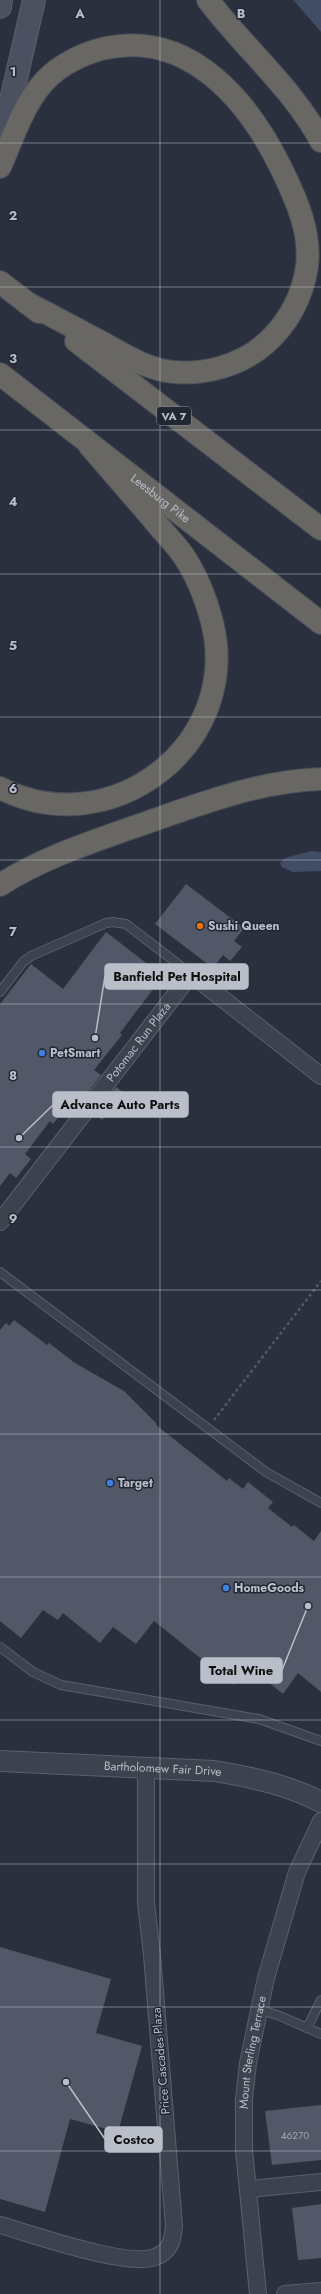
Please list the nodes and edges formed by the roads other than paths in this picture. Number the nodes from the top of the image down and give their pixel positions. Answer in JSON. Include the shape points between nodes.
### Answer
{"nodes":[{"id":1,"x":2,"y":0,"type":"edge"},
{"id":2,"x":34,"y":0,"type":"edge"},
{"id":3,"x":208,"y":0,"type":"edge"},
{"id":4,"x":0,"y":7,"type":"edge"},
{"id":5,"x":321,"y":141,"type":"edge"},
{"id":6,"x":0,"y":148,"type":"edge"},
{"id":7,"x":0,"y":167,"type":"edge"},
{"id":8,"x":0,"y":282,"type":"edge"},
{"id":9,"x":27,"y":303,"type":"junction"},
{"id":10,"x":0,"y":374,"type":"edge"},
{"id":11,"x":89,"y":445,"type":"junction"},
{"id":12,"x":321,"y":529,"type":"edge"},
{"id":13,"x":321,"y":623,"type":"edge"},
{"id":14,"x":321,"y":780,"type":"edge"},
{"id":15,"x":0,"y":788,"type":"edge"},
{"id":16,"x":0,"y":885,"type":"edge"},
{"id":17,"x":191,"y":974,"type":"junction"},
{"id":18,"x":0,"y":992,"type":"edge"},
{"id":19,"x":321,"y":1076,"type":"edge"},
{"id":20,"x":0,"y":1222,"type":"edge"},
{"id":21,"x":0,"y":1272,"type":"edge"},
{"id":22,"x":321,"y":1504,"type":"edge"},
{"id":23,"x":0,"y":1647,"type":"edge"},
{"id":24,"x":321,"y":1741,"type":"edge"},
{"id":25,"x":0,"y":1761,"type":"edge"},
{"id":26,"x":146,"y":1768,"type":"junction"},
{"id":27,"x":321,"y":1802,"type":"edge"},
{"id":28,"x":321,"y":1821,"type":"edge"},
{"id":29,"x":321,"y":2000,"type":"edge"},
{"id":30,"x":258,"y":2009,"type":"junction"},
{"id":31,"x":308,"y":2028,"type":"junction"},
{"id":32,"x":321,"y":2034,"type":"edge"},
{"id":33,"x":321,"y":2182,"type":"edge"},
{"id":34,"x":249,"y":2189,"type":"junction"},
{"id":35,"x":0,"y":2225,"type":"edge"},
{"id":36,"x":321,"y":2291,"type":"edge"},
{"id":37,"x":258,"y":2294,"type":"edge"},
{"id":38,"x":285,"y":2294,"type":"edge"}],
"edges":[{"from":1,"to":4,"type":"main road"},
{"from":2,"to":6,"type":"main road"},
{"from":3,"to":5,"type":"highway","via":[[292,97]]},
{"from":7,"to":9,"type":"highway","via":[[25,110],[52,74],[97,50],[120,45],[142,45],[167,50],[197,64],[220,82],[250,116],[274,153],[296,198],[304,222],[307,267],[303,285],[290,316],[259,350],[227,366],[192,372],[157,369],[137,362]]},
{"from":8,"to":9,"type":"highway","number":"VA 7"},
{"from":9,"to":12,"type":"highway","number":"VA 7"},
{"from":10,"to":11,"type":"highway","name":"Leesburg Pike"},
{"from":11,"to":13,"type":"highway","name":"Leesburg Pike"},
{"from":11,"to":15,"type":"highway","via":[[184,556],[209,611],[215,639],[212,691],[200,723],[181,752],[156,776],[126,793],[92,803],[58,804],[22,797]]},
{"from":14,"to":16,"type":"highway","via":[[295,780],[192,806],[61,853]]},
{"from":17,"to":18,"type":"lane","via":[[126,924],[113,922],[31,956],[23,962]]},
{"from":17,"to":19,"type":"street"},
{"from":17,"to":20,"type":"street","name":"Potomac Run Plaza"},
{"from":21,"to":22,"type":"lane","via":[[266,1472]]},
{"from":23,"to":24,"type":"lane","via":[[33,1672],[61,1685],[259,1719]]},
{"from":25,"to":26,"type":"street","name":"Bartholomew Fair Drive"},
{"from":26,"to":27,"type":"street","name":"Bartholomew Fair Drive","via":[[245,1776]]},
{"from":26,"to":35,"type":"street","name":"Price Cascades Plaza","via":[[146,1903],[165,2113],[173,2241],[167,2250],[156,2257],[142,2260],[113,2257]]},
{"from":28,"to":30,"type":"street","name":"Mount Sterling Terrace","via":[[297,1872]]},
{"from":29,"to":31,"type":"lane"},
{"from":30,"to":31,"type":"lane"},
{"from":30,"to":34,"type":"street","name":"Mount Sterling Terrace","via":[[244,2099],[244,2150]]},
{"from":31,"to":32,"type":"lane"},
{"from":33,"to":34,"type":"street"},
{"from":34,"to":37,"type":"street","name":"Mount Sterling Terrace"},
{"from":36,"to":38,"type":"street"}]}
